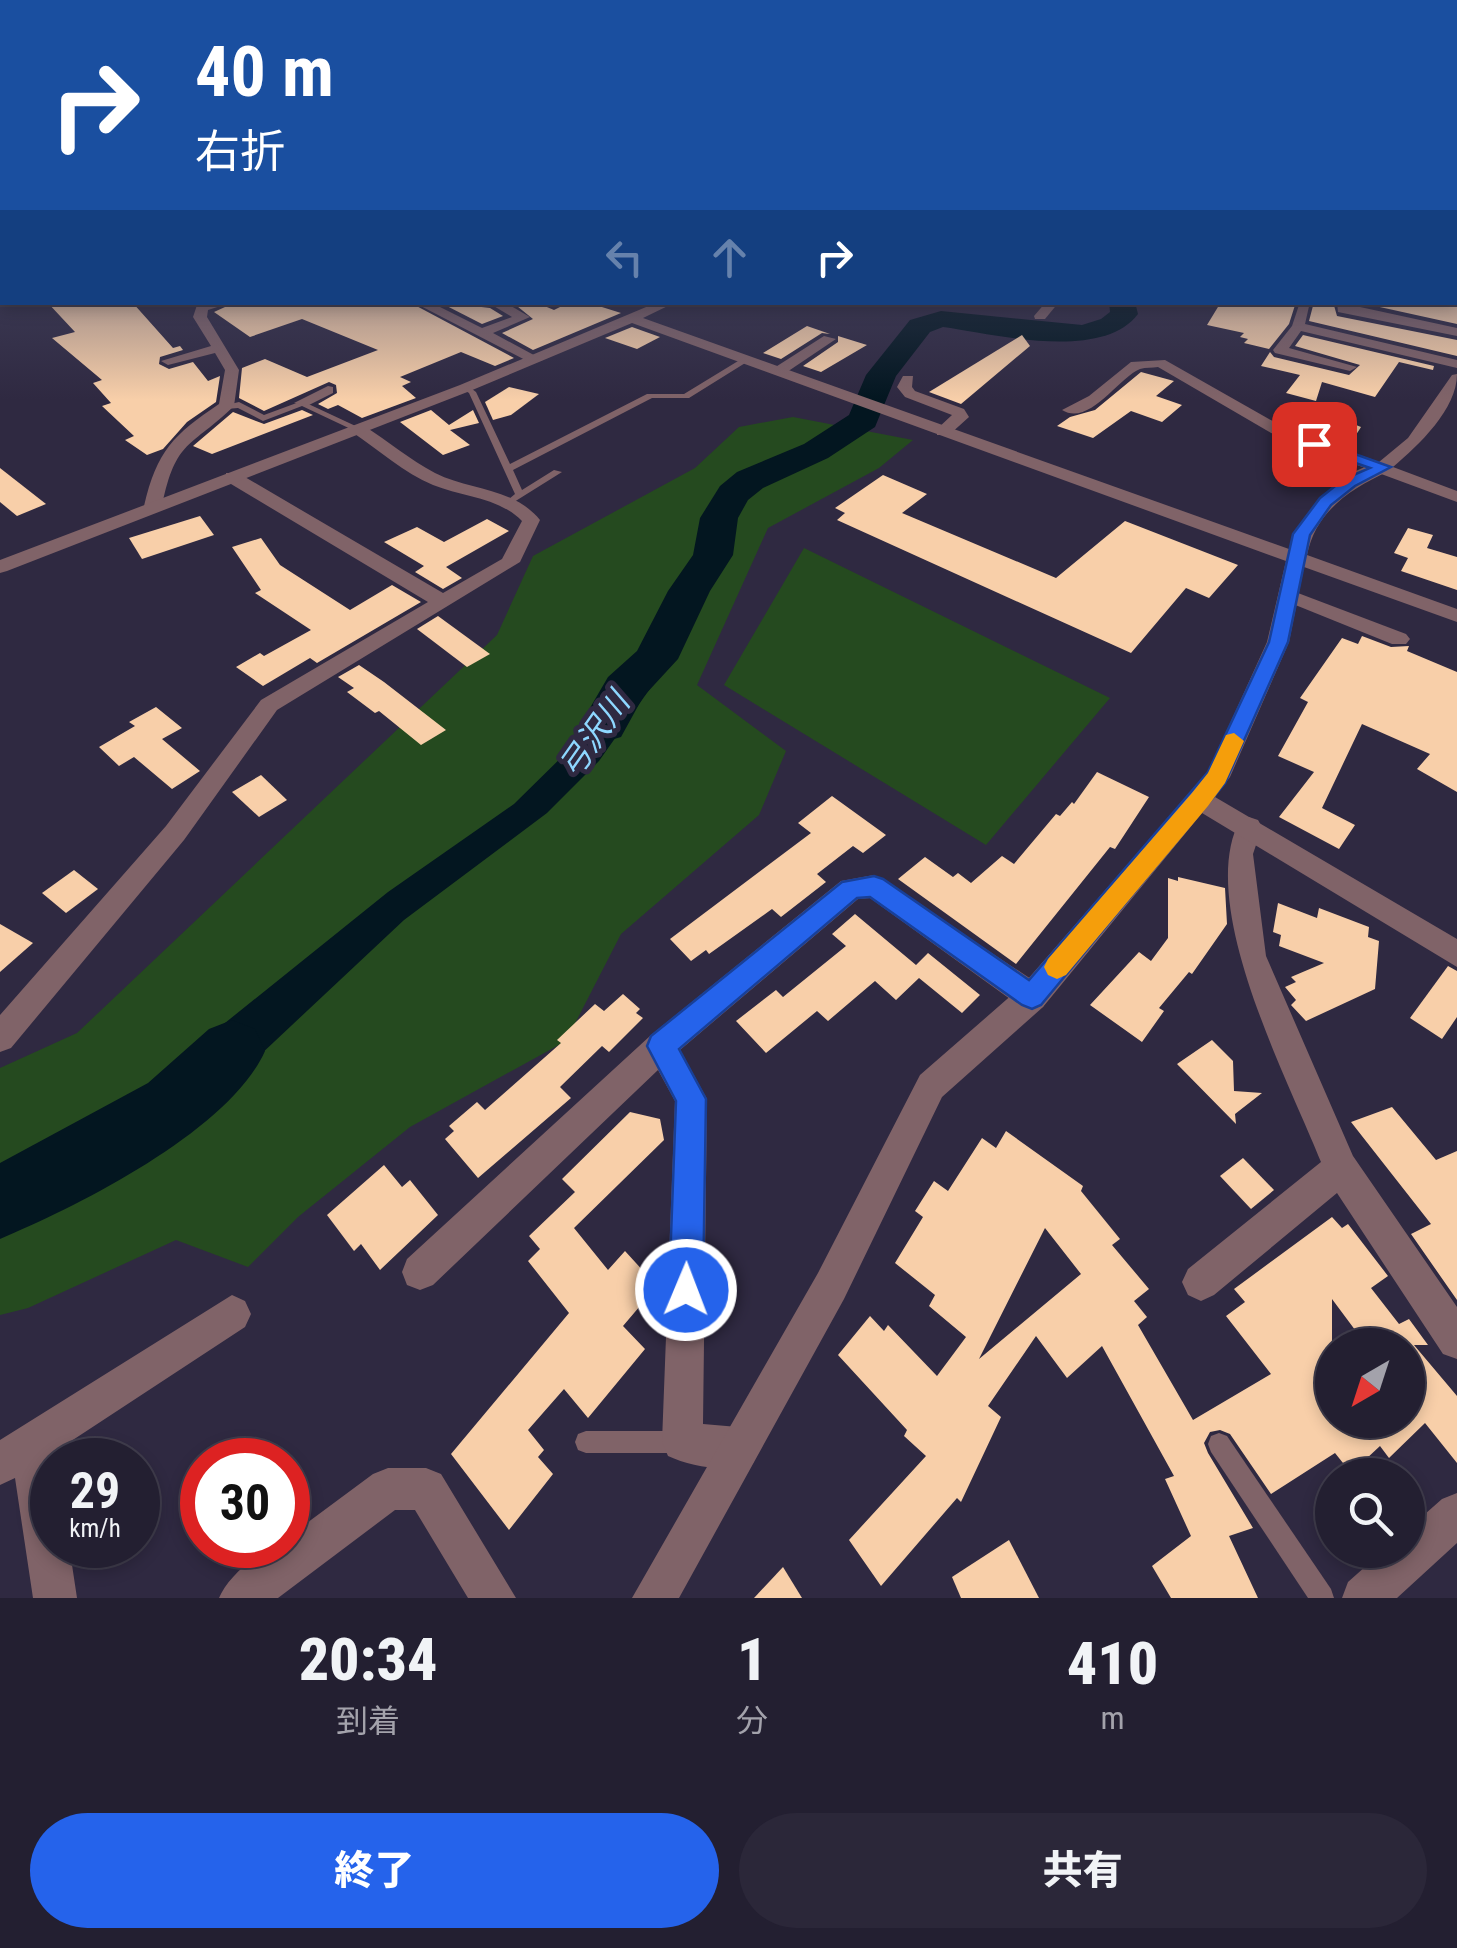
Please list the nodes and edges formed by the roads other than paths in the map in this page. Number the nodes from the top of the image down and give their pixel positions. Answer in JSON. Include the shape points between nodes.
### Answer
{"nodes":[{"id":1,"x":214,"y":305,"type":"edge"},
{"id":2,"x":426,"y":305,"type":"edge"},
{"id":3,"x":499,"y":305,"type":"edge"},
{"id":4,"x":664,"y":305,"type":"edge"},
{"id":5,"x":1050,"y":305,"type":"edge"},
{"id":6,"x":1304,"y":305,"type":"edge"},
{"id":7,"x":1343,"y":306,"type":"edge"},
{"id":8,"x":1040,"y":316,"type":"dead end"},
{"id":9,"x":634,"y":319,"type":"junction"},
{"id":10,"x":1298,"y":326,"type":"junction"},
{"id":11,"x":1326,"y":332,"type":"junction"},
{"id":12,"x":1457,"y":332,"type":"edge"},
{"id":13,"x":481,"y":333,"type":"junction"},
{"id":14,"x":829,"y":339,"type":"dead end"},
{"id":15,"x":219,"y":348,"type":"junction"},
{"id":16,"x":536,"y":360,"type":"junction"},
{"id":17,"x":746,"y":360,"type":"junction"},
{"id":18,"x":168,"y":361,"type":"dead end"},
{"id":19,"x":1457,"y":364,"type":"edge"},
{"id":20,"x":1350,"y":367,"type":"dead end"},
{"id":21,"x":778,"y":371,"type":"junction"},
{"id":22,"x":1457,"y":378,"type":"edge"},
{"id":23,"x":908,"y":379,"type":"dead end"},
{"id":24,"x":464,"y":388,"type":"junction"},
{"id":25,"x":328,"y":390,"type":"dead end"},
{"id":26,"x":302,"y":403,"type":"junction"},
{"id":27,"x":226,"y":406,"type":"junction"},
{"id":28,"x":1070,"y":410,"type":"dead end"},
{"id":29,"x":358,"y":429,"type":"junction"},
{"id":30,"x":943,"y":432,"type":"junction"},
{"id":31,"x":1383,"y":467,"type":"junction"},
{"id":32,"x":508,"y":469,"type":"junction"},
{"id":33,"x":556,"y":472,"type":"dead end"},
{"id":34,"x":232,"y":477,"type":"junction"},
{"id":35,"x":1457,"y":497,"type":"edge"},
{"id":36,"x":514,"y":499,"type":"junction"},
{"id":37,"x":153,"y":506,"type":"junction"},
{"id":38,"x":1298,"y":562,"type":"junction"},
{"id":39,"x":0,"y":567,"type":"edge"},
{"id":40,"x":1290,"y":596,"type":"junction"},
{"id":41,"x":440,"y":600,"type":"junction"},
{"id":42,"x":1457,"y":616,"type":"edge"},
{"id":43,"x":1400,"y":639,"type":"dead end"},
{"id":44,"x":1200,"y":800,"type":"junction"},
{"id":45,"x":1249,"y":828,"type":"junction"},
{"id":46,"x":1457,"y":954,"type":"edge"},
{"id":47,"x":1032,"y":997,"type":"junction"},
{"id":48,"x":0,"y":1038,"type":"edge"},
{"id":49,"x":662,"y":1046,"type":"junction"},
{"id":50,"x":1342,"y":1168,"type":"junction"},
{"id":51,"x":420,"y":1272,"type":"dead end"},
{"id":52,"x":1201,"y":1282,"type":"dead end"},
{"id":53,"x":232,"y":1314,"type":"dead end"},
{"id":54,"x":1457,"y":1340,"type":"edge"},
{"id":55,"x":586,"y":1442,"type":"dead end"},
{"id":56,"x":682,"y":1442,"type":"junction"},
{"id":57,"x":1219,"y":1444,"type":"dead end"},
{"id":58,"x":738,"y":1448,"type":"junction"},
{"id":59,"x":16,"y":1454,"type":"edge"},
{"id":60,"x":1457,"y":1514,"type":"edge"},
{"id":61,"x":55,"y":1598,"type":"edge"},
{"id":62,"x":241,"y":1598,"type":"edge"},
{"id":63,"x":494,"y":1598,"type":"edge"},
{"id":64,"x":654,"y":1598,"type":"edge"},
{"id":65,"x":1322,"y":1598,"type":"edge"},
{"id":66,"x":1364,"y":1598,"type":"edge"}],
"edges":[{"from":1,"to":15,"type":"street","via":[[202,308],[200,317]]},
{"from":2,"to":13,"type":"street"},
{"from":3,"to":13,"type":"street","via":[[523,317]]},
{"from":4,"to":9,"type":"street"},
{"from":5,"to":8,"type":"street"},
{"from":6,"to":10,"type":"street"},
{"from":7,"to":11,"type":"street"},
{"from":7,"to":12,"type":"street"},
{"from":9,"to":16,"type":"street"},
{"from":9,"to":17,"type":"street"},
{"from":10,"to":11,"type":"street"},
{"from":10,"to":20,"type":"street","via":[[1280,350]]},
{"from":11,"to":19,"type":"street"},
{"from":13,"to":16,"type":"street"},
{"from":14,"to":21,"type":"street"},
{"from":15,"to":18,"type":"street"},
{"from":15,"to":27,"type":"street","via":[[232,370]]},
{"from":16,"to":24,"type":"street"},
{"from":17,"to":21,"type":"street"},
{"from":17,"to":32,"type":"lane","via":[[686,396],[650,396]]},
{"from":21,"to":30,"type":"street"},
{"from":22,"to":31,"type":"street","via":[[1414,441]]},
{"from":23,"to":30,"type":"street","via":[[904,387],[910,394],[960,412]]},
{"from":24,"to":29,"type":"street"},
{"from":24,"to":32,"type":"lane","via":[[472,392]]},
{"from":25,"to":26,"type":"street"},
{"from":26,"to":27,"type":"lane","via":[[263,418]]},
{"from":26,"to":29,"type":"lane"},
{"from":27,"to":37,"type":"street","via":[[181,438],[161,465]]},
{"from":28,"to":31,"type":"street","via":[[1094,400],[1136,365],[1160,363],[1280,432]]},
{"from":29,"to":34,"type":"street"},
{"from":29,"to":36,"type":"street","via":[[438,480]]},
{"from":30,"to":38,"type":"street"},
{"from":31,"to":35,"type":"street"},
{"from":31,"to":38,"type":"street","via":[[1326,502],[1302,534]]},
{"from":32,"to":36,"type":"lane"},
{"from":33,"to":36,"type":"lane"},
{"from":34,"to":37,"type":"street"},
{"from":34,"to":41,"type":"street"},
{"from":36,"to":41,"type":"street","via":[[532,520],[510,562]]},
{"from":37,"to":39,"type":"street"},
{"from":38,"to":40,"type":"street"},
{"from":38,"to":42,"type":"street"},
{"from":40,"to":43,"type":"street"},
{"from":40,"to":44,"type":"street","via":[[1271,658],[1218,777]]},
{"from":41,"to":48,"type":"street","via":[[269,706],[176,833]]},
{"from":44,"to":45,"type":"street"},
{"from":44,"to":47,"type":"street"},
{"from":45,"to":46,"type":"street"},
{"from":45,"to":50,"type":"street","via":[[1240,854],[1252,956]]},
{"from":47,"to":49,"type":"street","via":[[874,886],[851,889]]},
{"from":47,"to":58,"type":"street","via":[[931,1086],[831,1286]]},
{"from":49,"to":51,"type":"street"},
{"from":49,"to":56,"type":"street","via":[[691,1099]]},
{"from":50,"to":52,"type":"street"},
{"from":50,"to":54,"type":"street"},
{"from":53,"to":59,"type":"street"},
{"from":55,"to":56,"type":"lane"},
{"from":56,"to":58,"type":"street"},
{"from":57,"to":65,"type":"lane"},
{"from":58,"to":64,"type":"street"},
{"from":59,"to":61,"type":"street"},
{"from":60,"to":66,"type":"street"},
{"from":62,"to":63,"type":"street","via":[[388,1488],[426,1489]]}]}
